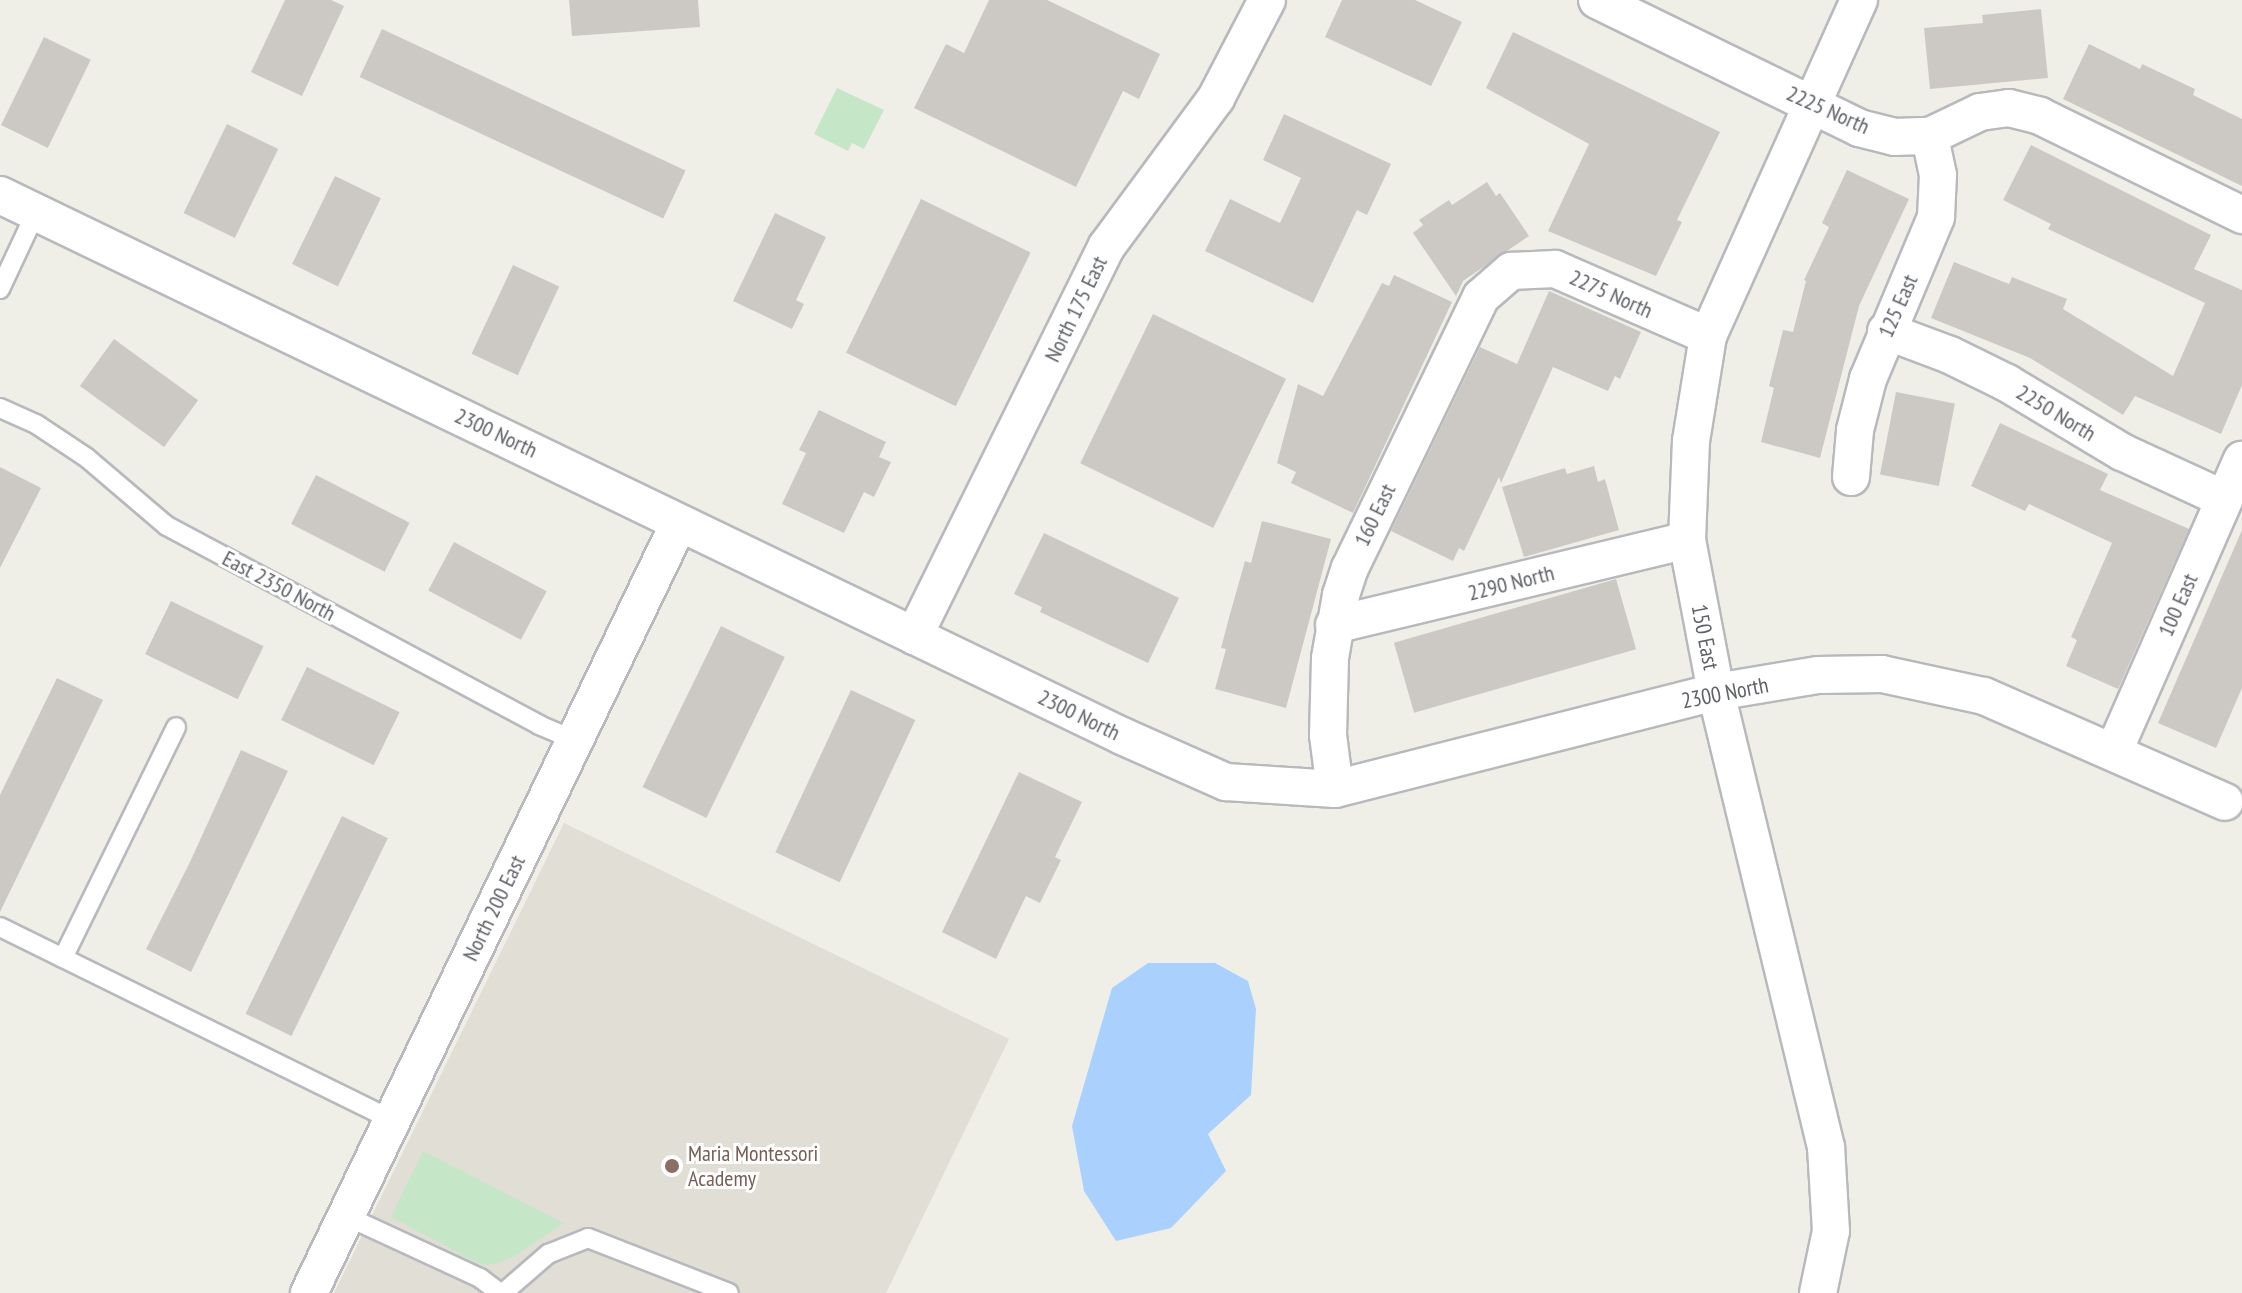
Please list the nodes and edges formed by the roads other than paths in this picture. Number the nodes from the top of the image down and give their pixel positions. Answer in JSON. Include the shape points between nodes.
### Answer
{"nodes":[{"id":1,"x":1267,"y":0,"type":"edge"},
{"id":2,"x":1597,"y":0,"type":"edge"},
{"id":3,"x":1859,"y":0,"type":"edge"},
{"id":4,"x":1813,"y":104,"type":"junction"},
{"id":5,"x":1930,"y":136,"type":"junction"},
{"id":6,"x":0,"y":195,"type":"edge"},
{"id":7,"x":36,"y":212,"type":"junction"},
{"id":8,"x":2242,"y":215,"type":"edge"},
{"id":9,"x":1511,"y":271,"type":"joint"},
{"id":10,"x":0,"y":289,"type":"edge"},
{"id":11,"x":1886,"y":331,"type":"junction"},
{"id":12,"x":1708,"y":336,"type":"junction"},
{"id":13,"x":0,"y":408,"type":"edge"},
{"id":14,"x":2242,"y":460,"type":"edge"},
{"id":15,"x":1851,"y":477,"type":"dead end"},
{"id":16,"x":2224,"y":499,"type":"junction"},
{"id":17,"x":679,"y":523,"type":"junction"},
{"id":18,"x":1687,"y":540,"type":"junction"},
{"id":19,"x":1334,"y":625,"type":"junction"},
{"id":20,"x":914,"y":636,"type":"junction"},
{"id":21,"x":1716,"y":692,"type":"junction"},
{"id":22,"x":176,"y":727,"type":"dead end"},
{"id":23,"x":575,"y":740,"type":"junction"},
{"id":24,"x":2114,"y":751,"type":"junction"},
{"id":25,"x":1335,"y":789,"type":"junction"},
{"id":26,"x":2225,"y":802,"type":"dead end"},
{"id":27,"x":0,"y":927,"type":"edge"},
{"id":28,"x":63,"y":958,"type":"junction"},
{"id":29,"x":392,"y":1120,"type":"junction"},
{"id":30,"x":346,"y":1216,"type":"junction"},
{"id":31,"x":309,"y":1293,"type":"edge"},
{"id":32,"x":502,"y":1293,"type":"edge"},
{"id":33,"x":729,"y":1293,"type":"edge"},
{"id":34,"x":1818,"y":1293,"type":"edge"}],
"edges":[{"from":1,"to":20,"type":"street","name":"North 175 East","via":[[1216,98],[1107,246]]},
{"from":2,"to":4,"type":"street","name":"2225 North"},
{"from":3,"to":4,"type":"street","name":"150 East"},
{"from":4,"to":5,"type":"street","name":"2225 North","via":[[1859,128],[1894,137]]},
{"from":4,"to":12,"type":"street","name":"150 East"},
{"from":5,"to":8,"type":"street","name":"2225 North","via":[[1980,112],[2009,108],[2040,116]]},
{"from":5,"to":11,"type":"street","name":"125 East","via":[[1938,175],[1936,217]]},
{"from":6,"to":7,"type":"street","name":"2300 North"},
{"from":7,"to":10,"type":"lane"},
{"from":7,"to":17,"type":"street","name":"2300 North"},
{"from":9,"to":12,"type":"street","name":"2275 North","via":[[1555,269]]},
{"from":9,"to":19,"type":"street","name":"160 East","via":[[1481,297],[1350,568]]},
{"from":11,"to":15,"type":"street","name":"125 East","via":[[1855,430]]},
{"from":11,"to":16,"type":"street","name":"2250 North","via":[[2007,383],[2122,452]]},
{"from":12,"to":18,"type":"street","name":"150 East","via":[[1691,441]]},
{"from":13,"to":23,"type":"lane","name":"East 2350 North","via":[[36,424],[87,458],[167,526]]},
{"from":14,"to":16,"type":"street","name":"100 East"},
{"from":16,"to":24,"type":"street","name":"100 East"},
{"from":17,"to":20,"type":"street","name":"2300 North"},
{"from":17,"to":23,"type":"street","name":"North 200 East"},
{"from":18,"to":19,"type":"street","name":"2290 North"},
{"from":18,"to":21,"type":"street","name":"150 East"},
{"from":19,"to":25,"type":"street","name":"160 East","via":[[1328,735]]},
{"from":20,"to":25,"type":"street","name":"2300 North","via":[[1226,782]]},
{"from":21,"to":24,"type":"street","name":"2300 North","via":[[1818,675],[1882,674],[1984,696]]},
{"from":21,"to":25,"type":"street","name":"2300 North"},
{"from":21,"to":34,"type":"street","name":"150 East","via":[[1826,1147],[1831,1231]]},
{"from":22,"to":28,"type":"lane"},
{"from":23,"to":29,"type":"street","name":"North 200 East"},
{"from":24,"to":26,"type":"street","name":"2300 North"},
{"from":27,"to":28,"type":"lane"},
{"from":28,"to":29,"type":"lane"},
{"from":29,"to":30,"type":"street","name":"North 200 East"},
{"from":30,"to":31,"type":"street","name":"North 200 East"},
{"from":30,"to":32,"type":"lane"},
{"from":32,"to":33,"type":"lane","via":[[548,1254],[588,1238]]}]}
